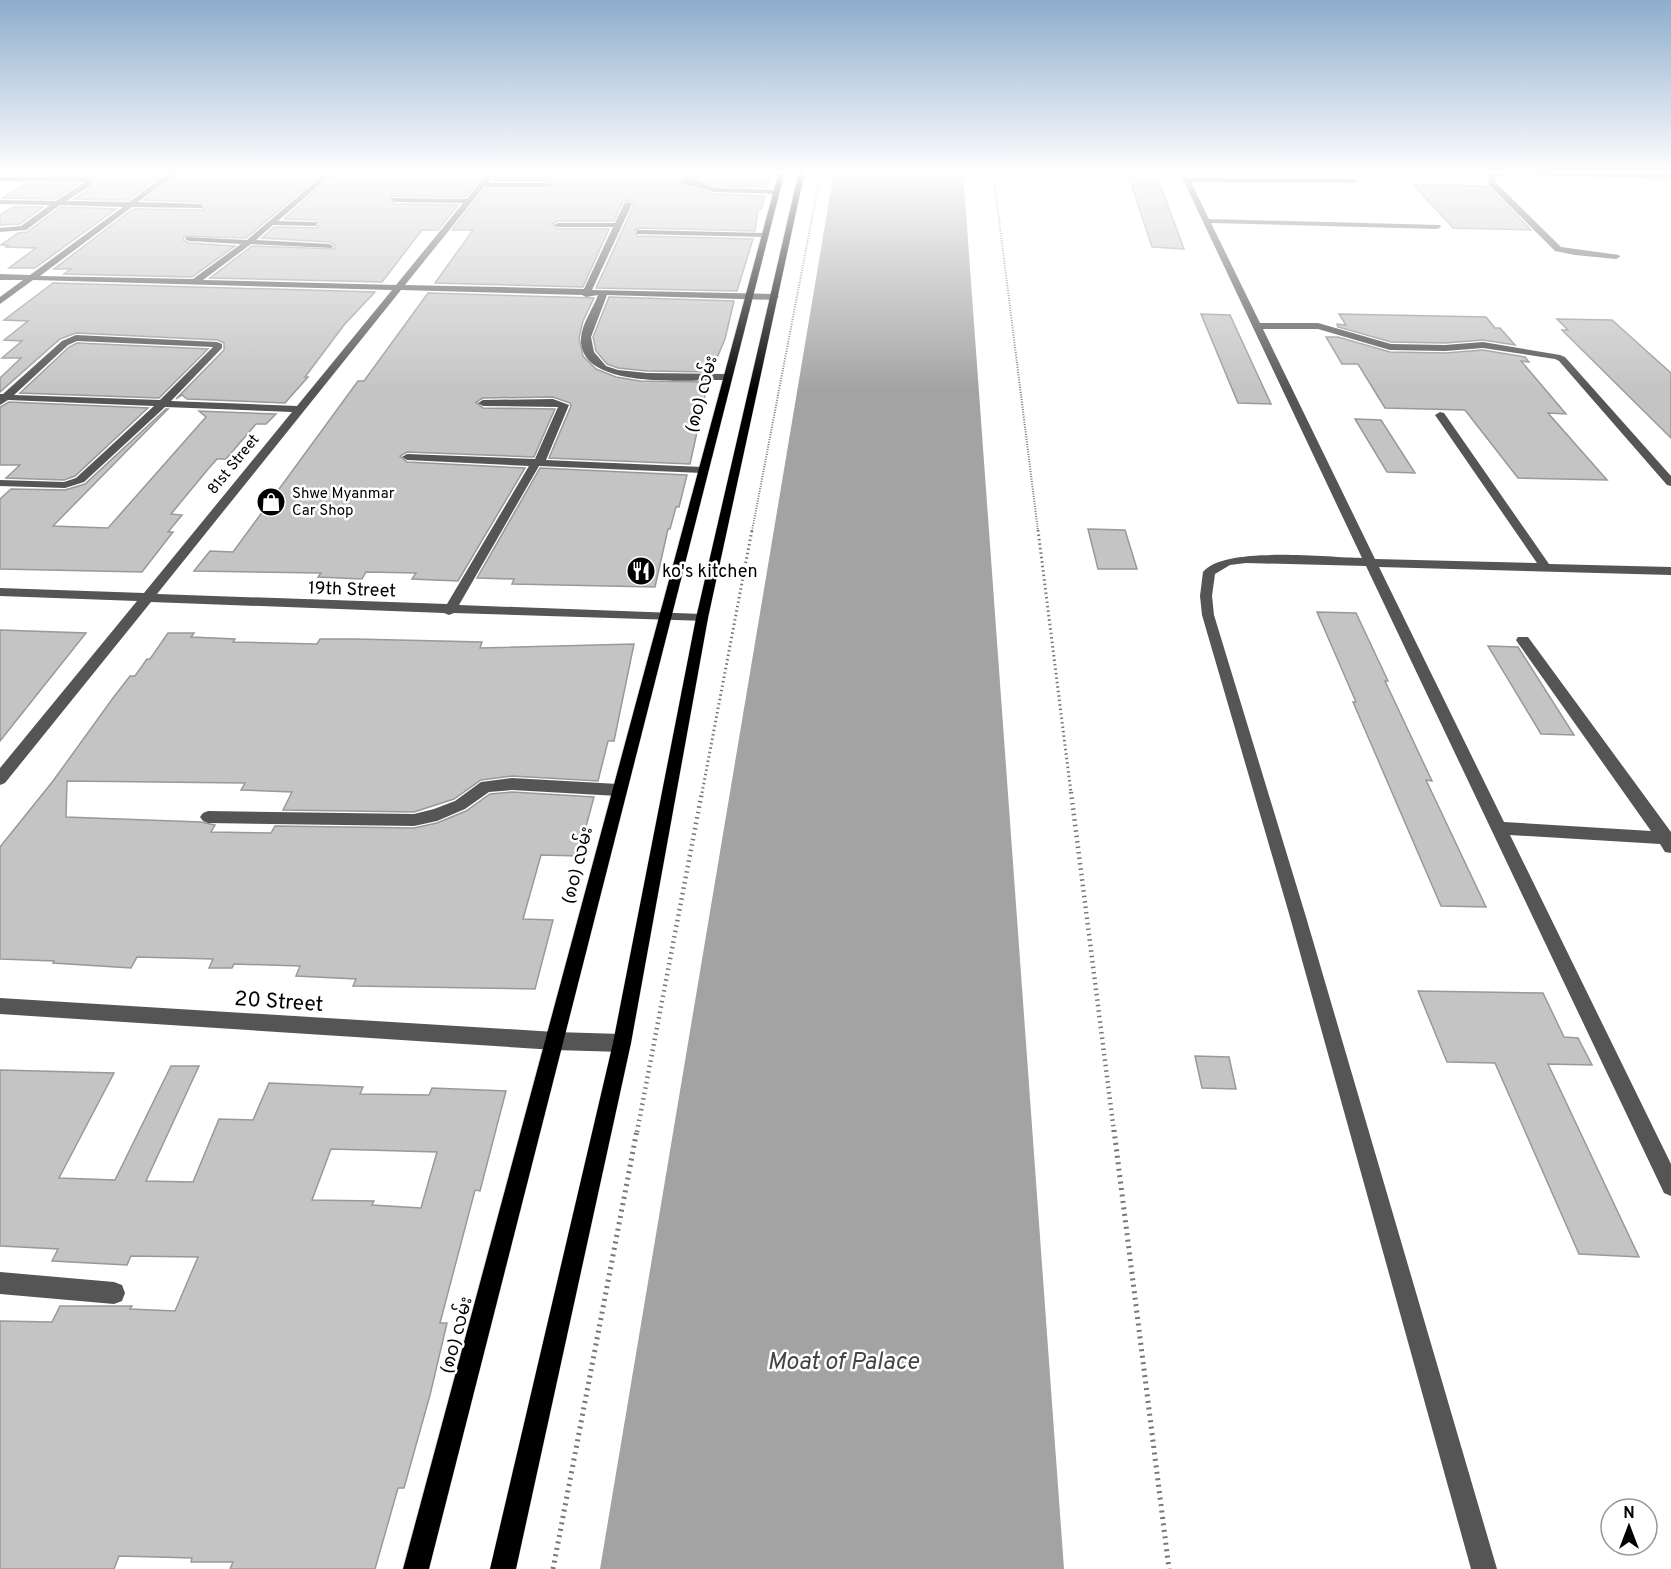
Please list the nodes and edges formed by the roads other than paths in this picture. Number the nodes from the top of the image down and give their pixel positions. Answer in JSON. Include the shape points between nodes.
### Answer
{"nodes":[{"id":1,"x":77,"y":244,"type":"edge"},
{"id":2,"x":246,"y":244,"type":"edge"},
{"id":3,"x":293,"y":244,"type":"edge"},
{"id":4,"x":434,"y":244,"type":"edge"},
{"id":5,"x":608,"y":244,"type":"edge"},
{"id":6,"x":763,"y":244,"type":"edge"},
{"id":7,"x":786,"y":244,"type":"edge"},
{"id":8,"x":1218,"y":244,"type":"edge"},
{"id":9,"x":1553,"y":244,"type":"edge"},
{"id":10,"x":329,"y":246,"type":"dead end"},
{"id":11,"x":1616,"y":257,"type":"dead end"},
{"id":12,"x":0,"y":277,"type":"edge"},
{"id":13,"x":33,"y":278,"type":"junction"},
{"id":14,"x":195,"y":282,"type":"junction"},
{"id":15,"x":398,"y":288,"type":"junction"},
{"id":16,"x":586,"y":294,"type":"junction"},
{"id":17,"x":603,"y":294,"type":"junction"},
{"id":18,"x":749,"y":297,"type":"junction"},
{"id":19,"x":775,"y":297,"type":"junction"},
{"id":20,"x":0,"y":301,"type":"edge"},
{"id":21,"x":1257,"y":326,"type":"junction"},
{"id":22,"x":727,"y":376,"type":"junction"},
{"id":23,"x":2,"y":398,"type":"edge"},
{"id":24,"x":483,"y":403,"type":"dead end"},
{"id":25,"x":162,"y":404,"type":"junction"},
{"id":26,"x":299,"y":409,"type":"junction"},
{"id":27,"x":1440,"y":415,"type":"dead end"},
{"id":28,"x":407,"y":457,"type":"dead end"},
{"id":29,"x":537,"y":464,"type":"junction"},
{"id":30,"x":702,"y":470,"type":"junction"},
{"id":31,"x":0,"y":483,"type":"edge"},
{"id":32,"x":1671,"y":483,"type":"edge"},
{"id":33,"x":1371,"y":564,"type":"junction"},
{"id":34,"x":1546,"y":568,"type":"junction"},
{"id":35,"x":1671,"y":572,"type":"edge"},
{"id":36,"x":0,"y":592,"type":"edge"},
{"id":37,"x":146,"y":599,"type":"junction"},
{"id":38,"x":449,"y":610,"type":"junction"},
{"id":39,"x":663,"y":618,"type":"junction"},
{"id":40,"x":702,"y":618,"type":"junction"},
{"id":41,"x":1523,"y":640,"type":"dead end"},
{"id":42,"x":0,"y":779,"type":"edge"},
{"id":43,"x":618,"y":790,"type":"junction"},
{"id":44,"x":208,"y":817,"type":"dead end"},
{"id":45,"x":1498,"y":828,"type":"junction"},
{"id":46,"x":1669,"y":841,"type":"edge"},
{"id":47,"x":0,"y":1006,"type":"edge"},
{"id":48,"x":555,"y":1041,"type":"junction"},
{"id":49,"x":622,"y":1043,"type":"junction"},
{"id":50,"x":1671,"y":1186,"type":"edge"},
{"id":51,"x":0,"y":1283,"type":"edge"},
{"id":52,"x":114,"y":1293,"type":"dead end"},
{"id":53,"x":416,"y":1569,"type":"edge"},
{"id":54,"x":503,"y":1569,"type":"edge"},
{"id":55,"x":1484,"y":1569,"type":"edge"}],
"edges":[{"from":1,"to":13,"type":"street"},
{"from":2,"to":14,"type":"street"},
{"from":3,"to":10,"type":"street"},
{"from":4,"to":15,"type":"street","name":"81st Street"},
{"from":5,"to":16,"type":"street"},
{"from":6,"to":18,"type":"main road","name":"(၈၀) လမ်း"},
{"from":7,"to":19,"type":"main road"},
{"from":8,"to":21,"type":"street"},
{"from":9,"to":11,"type":"street","via":[[1575,253]]},
{"from":12,"to":13,"type":"street"},
{"from":13,"to":14,"type":"street"},
{"from":13,"to":20,"type":"street"},
{"from":14,"to":15,"type":"street"},
{"from":15,"to":16,"type":"street"},
{"from":15,"to":26,"type":"street","name":"81st Street"},
{"from":16,"to":17,"type":"street"},
{"from":17,"to":18,"type":"street"},
{"from":17,"to":22,"type":"street","via":[[586,335],[591,357],[608,371]]},
{"from":18,"to":19,"type":"street"},
{"from":18,"to":22,"type":"main road","name":"(၈၀) လမ်း"},
{"from":19,"to":40,"type":"main road"},
{"from":21,"to":32,"type":"street","via":[[1318,326],[1390,347],[1483,345],[1557,357]]},
{"from":21,"to":33,"type":"street"},
{"from":22,"to":30,"type":"main road","name":"(၈၀) လမ်း"},
{"from":23,"to":25,"type":"street"},
{"from":23,"to":25,"type":"street","via":[[65,343],[76,338],[217,344]]},
{"from":24,"to":29,"type":"street","via":[[564,405]]},
{"from":25,"to":26,"type":"street"},
{"from":25,"to":31,"type":"street","via":[[74,483]]},
{"from":26,"to":37,"type":"street","name":"81st Street"},
{"from":27,"to":34,"type":"street"},
{"from":28,"to":29,"type":"street"},
{"from":29,"to":30,"type":"street"},
{"from":29,"to":38,"type":"street"},
{"from":30,"to":39,"type":"main road","name":"(၈၀) လမ်း"},
{"from":33,"to":34,"type":"street"},
{"from":33,"to":45,"type":"street"},
{"from":33,"to":55,"type":"street","via":[[1225,562],[1209,572],[1206,605]]},
{"from":34,"to":35,"type":"street"},
{"from":36,"to":37,"type":"street","name":"19th Street"},
{"from":37,"to":38,"type":"street","name":"19th Street"},
{"from":37,"to":42,"type":"street","name":"81st Street"},
{"from":38,"to":39,"type":"street","name":"19th Street"},
{"from":39,"to":40,"type":"street","name":"19th Street"},
{"from":39,"to":43,"type":"main road","name":"(၈၀) လမ်း"},
{"from":40,"to":49,"type":"main road"},
{"from":41,"to":46,"type":"street"},
{"from":43,"to":44,"type":"street","via":[[486,786],[460,805],[414,820]]},
{"from":43,"to":48,"type":"main road","name":"(၈၀) လမ်း"},
{"from":45,"to":46,"type":"street"},
{"from":45,"to":50,"type":"street"},
{"from":47,"to":48,"type":"street","name":"20 Street"},
{"from":48,"to":49,"type":"street","name":"20 Street"},
{"from":48,"to":53,"type":"main road","name":"(၈၀) လမ်း"},
{"from":49,"to":54,"type":"main road"},
{"from":51,"to":52,"type":"street"}]}
